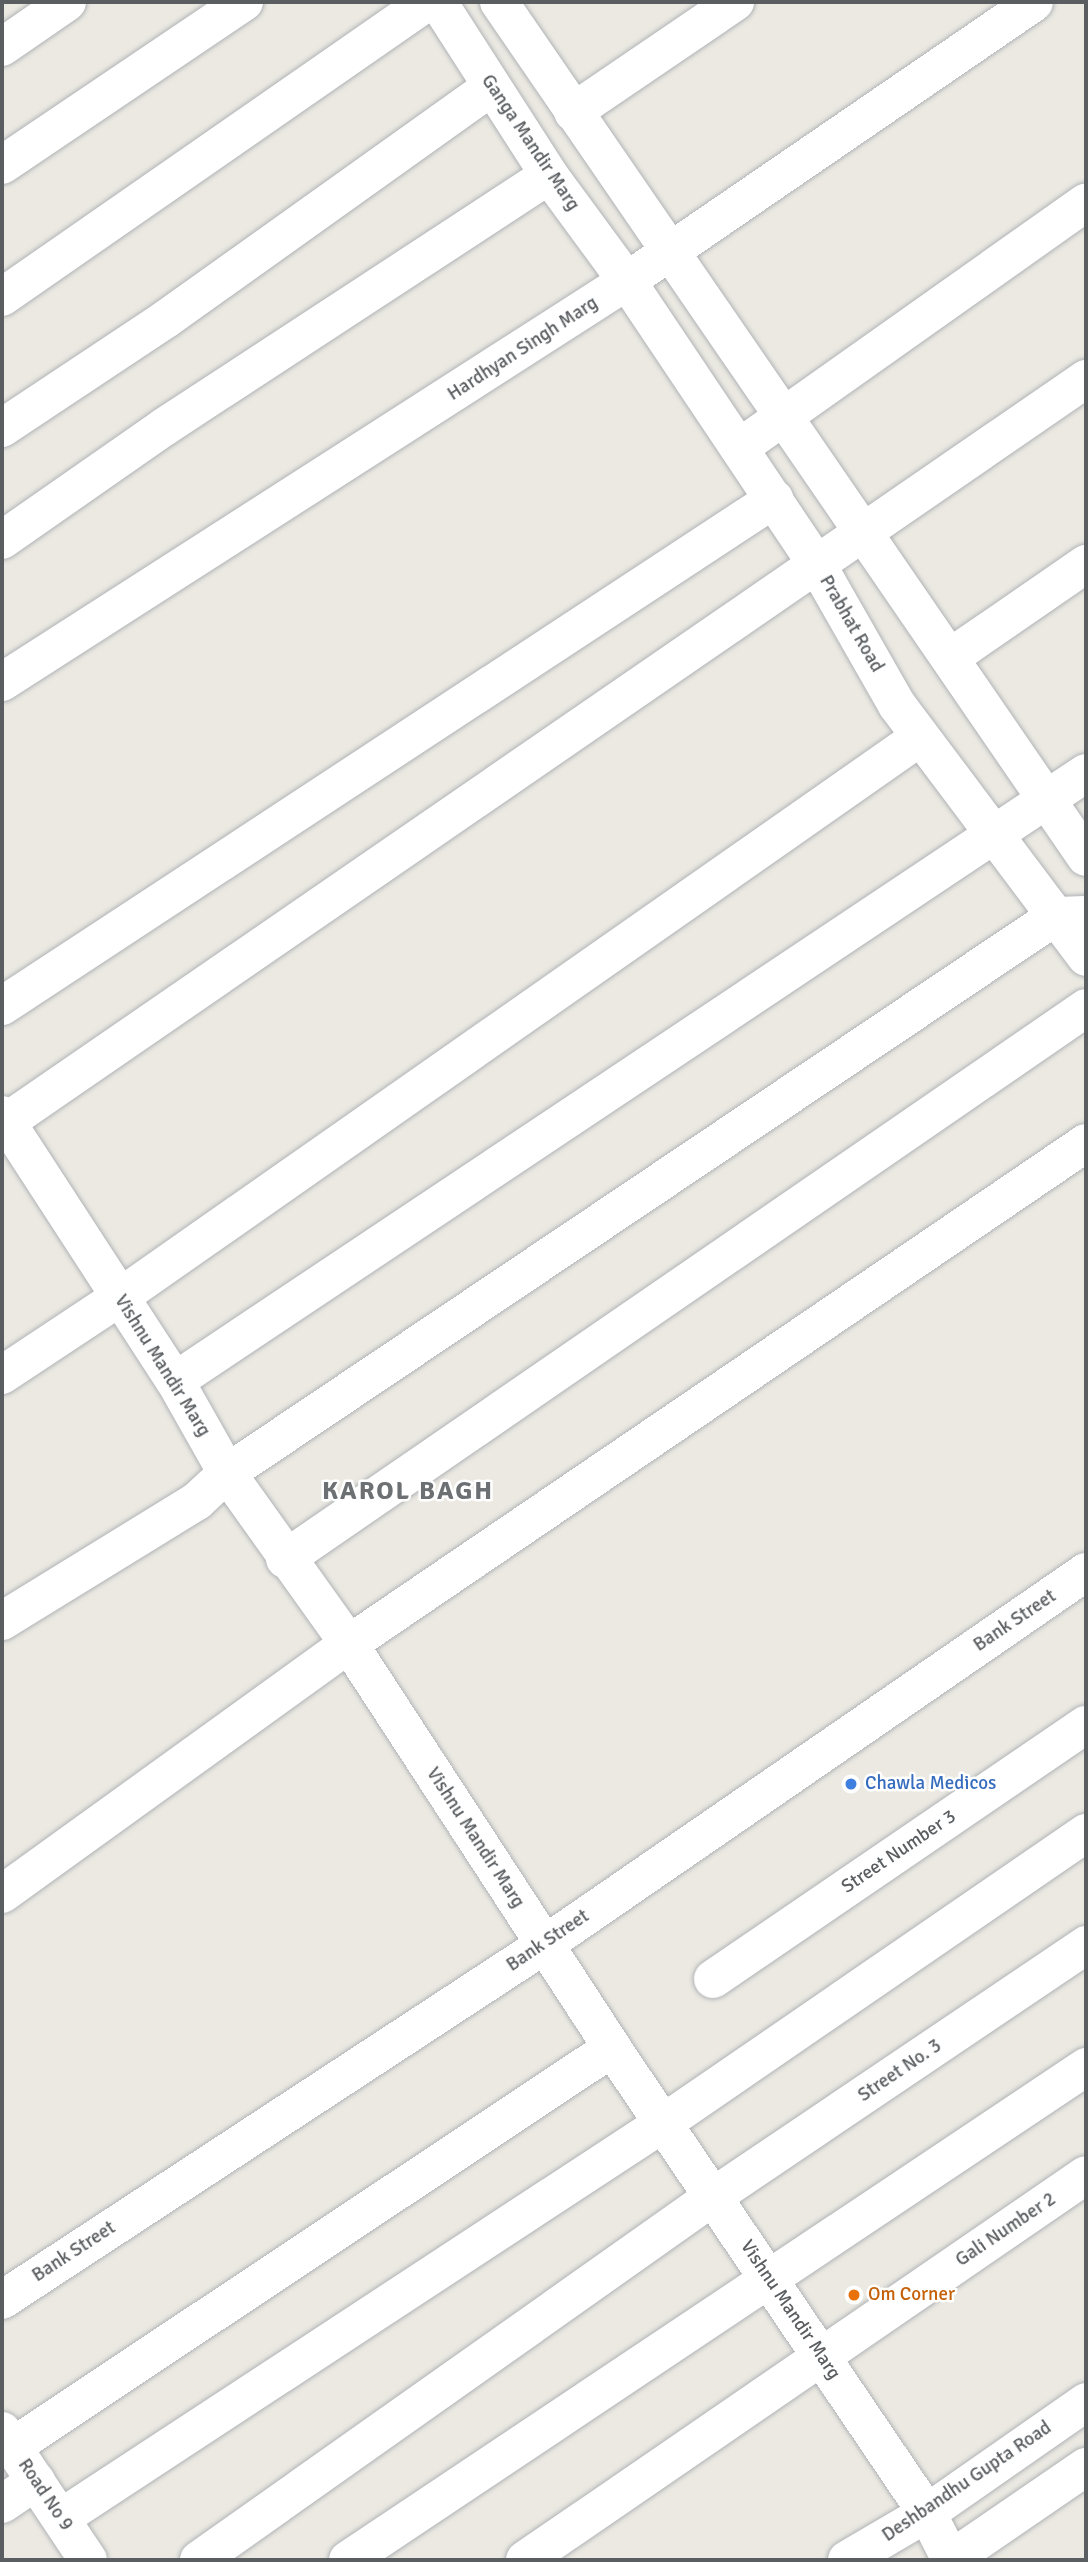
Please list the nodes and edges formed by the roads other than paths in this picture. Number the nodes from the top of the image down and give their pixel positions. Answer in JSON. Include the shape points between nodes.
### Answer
{"nodes":[{"id":1,"x":66,"y":2,"type":"edge"},
{"id":2,"x":244,"y":2,"type":"edge"},
{"id":3,"x":427,"y":2,"type":"edge"},
{"id":4,"x":438,"y":2,"type":"edge"},
{"id":5,"x":499,"y":2,"type":"edge"},
{"id":6,"x":735,"y":2,"type":"edge"},
{"id":7,"x":1034,"y":2,"type":"edge"},
{"id":8,"x":2,"y":47,"type":"edge"},
{"id":9,"x":491,"y":87,"type":"junction"},
{"id":10,"x":573,"y":112,"type":"junction"},
{"id":11,"x":2,"y":166,"type":"edge"},
{"id":12,"x":549,"y":175,"type":"junction"},
{"id":13,"x":1086,"y":201,"type":"edge"},
{"id":14,"x":670,"y":250,"type":"junction"},
{"id":15,"x":627,"y":281,"type":"junction"},
{"id":16,"x":2,"y":297,"type":"edge"},
{"id":17,"x":1086,"y":379,"type":"edge"},
{"id":18,"x":783,"y":414,"type":"junction"},
{"id":19,"x":2,"y":428,"type":"edge"},
{"id":20,"x":739,"y":448,"type":"junction"},
{"id":21,"x":774,"y":499,"type":"junction"},
{"id":22,"x":860,"y":534,"type":"junction"},
{"id":23,"x":2,"y":540,"type":"edge"},
{"id":24,"x":816,"y":563,"type":"junction"},
{"id":25,"x":1086,"y":564,"type":"edge"},
{"id":26,"x":951,"y":657,"type":"junction"},
{"id":27,"x":2,"y":682,"type":"edge"},
{"id":28,"x":920,"y":737,"type":"junction"},
{"id":29,"x":1086,"y":773,"type":"edge"},
{"id":30,"x":1047,"y":802,"type":"junction"},
{"id":31,"x":992,"y":833,"type":"junction"},
{"id":32,"x":1086,"y":857,"type":"edge"},
{"id":33,"x":1071,"y":916,"type":"edge"},
{"id":34,"x":1086,"y":957,"type":"edge"},
{"id":35,"x":2,"y":1006,"type":"edge"},
{"id":36,"x":1086,"y":1008,"type":"edge"},
{"id":37,"x":4,"y":1121,"type":"edge"},
{"id":38,"x":1086,"y":1143,"type":"edge"},
{"id":39,"x":120,"y":1297,"type":"junction"},
{"id":40,"x":2,"y":1375,"type":"edge"},
{"id":41,"x":175,"y":1381,"type":"junction"},
{"id":42,"x":226,"y":1473,"type":"junction"},
{"id":43,"x":285,"y":1559,"type":"junction"},
{"id":44,"x":1086,"y":1572,"type":"edge"},
{"id":45,"x":2,"y":1621,"type":"edge"},
{"id":46,"x":349,"y":1644,"type":"junction"},
{"id":47,"x":1086,"y":1725,"type":"edge"},
{"id":48,"x":1086,"y":1833,"type":"edge"},
{"id":49,"x":2,"y":1894,"type":"edge"},
{"id":50,"x":544,"y":1945,"type":"junction"},
{"id":51,"x":1086,"y":1945,"type":"edge"},
{"id":52,"x":713,"y":1979,"type":"dead end"},
{"id":53,"x":612,"y":2048,"type":"junction"},
{"id":54,"x":1086,"y":2067,"type":"edge"},
{"id":55,"x":664,"y":2122,"type":"junction"},
{"id":56,"x":1086,"y":2175,"type":"edge"},
{"id":57,"x":714,"y":2196,"type":"junction"},
{"id":58,"x":769,"y":2278,"type":"junction"},
{"id":59,"x":2,"y":2300,"type":"edge"},
{"id":60,"x":821,"y":2356,"type":"junction"},
{"id":61,"x":1086,"y":2402,"type":"edge"},
{"id":62,"x":7,"y":2439,"type":"edge"},
{"id":63,"x":1086,"y":2467,"type":"edge"},
{"id":64,"x":36,"y":2481,"type":"junction"},
{"id":65,"x":2,"y":2504,"type":"edge"},
{"id":66,"x":927,"y":2512,"type":"junction"},
{"id":67,"x":61,"y":2518,"type":"junction"},
{"id":68,"x":88,"y":2560,"type":"edge"},
{"id":69,"x":199,"y":2560,"type":"edge"},
{"id":70,"x":348,"y":2560,"type":"edge"},
{"id":71,"x":525,"y":2560,"type":"edge"},
{"id":72,"x":847,"y":2560,"type":"edge"},
{"id":73,"x":950,"y":2560,"type":"edge"}],
"edges":[{"from":1,"to":8,"type":"street"},
{"from":2,"to":11,"type":"street"},
{"from":3,"to":16,"type":"street"},
{"from":4,"to":9,"type":"street","name":"Ganga Mandir Marg"},
{"from":5,"to":10,"type":"street"},
{"from":6,"to":10,"type":"street"},
{"from":7,"to":14,"type":"street","name":"Hardhyan Singh Marg"},
{"from":9,"to":12,"type":"street","name":"Ganga Mandir Marg"},
{"from":9,"to":19,"type":"street","via":[[166,319]]},
{"from":10,"to":14,"type":"street"},
{"from":12,"to":15,"type":"street","name":"Ganga Mandir Marg"},
{"from":12,"to":23,"type":"street","via":[[164,427]]},
{"from":13,"to":18,"type":"street"},
{"from":14,"to":15,"type":"street","name":"Hardhyan Singh Marg"},
{"from":14,"to":18,"type":"street"},
{"from":15,"to":20,"type":"street","name":"Prabhat Road"},
{"from":15,"to":27,"type":"street","name":"Hardhyan Singh Marg"},
{"from":17,"to":22,"type":"street"},
{"from":18,"to":20,"type":"street"},
{"from":18,"to":22,"type":"street"},
{"from":20,"to":21,"type":"street","name":"Prabhat Road"},
{"from":21,"to":24,"type":"street","name":"Prabhat Road"},
{"from":21,"to":35,"type":"street"},
{"from":22,"to":24,"type":"street"},
{"from":22,"to":26,"type":"street"},
{"from":24,"to":28,"type":"street","name":"Prabhat Road"},
{"from":24,"to":37,"type":"street"},
{"from":25,"to":26,"type":"street"},
{"from":26,"to":30,"type":"street"},
{"from":28,"to":31,"type":"street","name":"Prabhat Road"},
{"from":28,"to":39,"type":"street"},
{"from":29,"to":30,"type":"street"},
{"from":30,"to":31,"type":"street"},
{"from":30,"to":32,"type":"street"},
{"from":31,"to":33,"type":"street","name":"Prabhat Road"},
{"from":31,"to":41,"type":"street"},
{"from":33,"to":34,"type":"street","name":"Prabhat Road"},
{"from":33,"to":42,"type":"street"},
{"from":36,"to":43,"type":"street"},
{"from":37,"to":39,"type":"street","name":"Vishnu Mandir Marg"},
{"from":38,"to":46,"type":"street"},
{"from":39,"to":40,"type":"street"},
{"from":39,"to":41,"type":"street","name":"Vishnu Mandir Marg"},
{"from":41,"to":42,"type":"street","name":"Vishnu Mandir Marg"},
{"from":42,"to":43,"type":"street","name":"Vishnu Mandir Marg"},
{"from":42,"to":45,"type":"street","via":[[197,1501]]},
{"from":43,"to":46,"type":"street","name":"Vishnu Mandir Marg"},
{"from":44,"to":50,"type":"street","name":"Bank Street"},
{"from":46,"to":49,"type":"street"},
{"from":46,"to":50,"type":"street","name":"Vishnu Mandir Marg"},
{"from":47,"to":52,"type":"street","name":"Street Number 3"},
{"from":48,"to":55,"type":"street"},
{"from":50,"to":53,"type":"street","name":"Vishnu Mandir Marg"},
{"from":50,"to":59,"type":"street","name":"Bank Street"},
{"from":51,"to":57,"type":"street","name":"Street No. 3"},
{"from":53,"to":55,"type":"street","name":"Vishnu Mandir Marg"},
{"from":53,"to":62,"type":"street"},
{"from":54,"to":58,"type":"street"},
{"from":55,"to":57,"type":"street","name":"Vishnu Mandir Marg"},
{"from":55,"to":67,"type":"street"},
{"from":56,"to":60,"type":"street","name":"Gali Number 2"},
{"from":57,"to":58,"type":"street","name":"Vishnu Mandir Marg"},
{"from":57,"to":69,"type":"street","name":"Street No. 3"},
{"from":58,"to":60,"type":"street","name":"Vishnu Mandir Marg"},
{"from":58,"to":70,"type":"street"},
{"from":60,"to":66,"type":"street","name":"Vishnu Mandir Marg"},
{"from":60,"to":71,"type":"street","name":"Gali Number 2"},
{"from":61,"to":66,"type":"street","name":"Deshbandhu Gupta Road"},
{"from":62,"to":64,"type":"street","name":"Road No 9"},
{"from":63,"to":73,"type":"street"},
{"from":64,"to":65,"type":"street"},
{"from":64,"to":67,"type":"street","name":"Road No 9"},
{"from":66,"to":72,"type":"street","name":"Deshbandhu Gupta Road"},
{"from":66,"to":73,"type":"street","name":"Vishnu Mandir Marg"},
{"from":67,"to":68,"type":"street","name":"Road No 9"}]}
